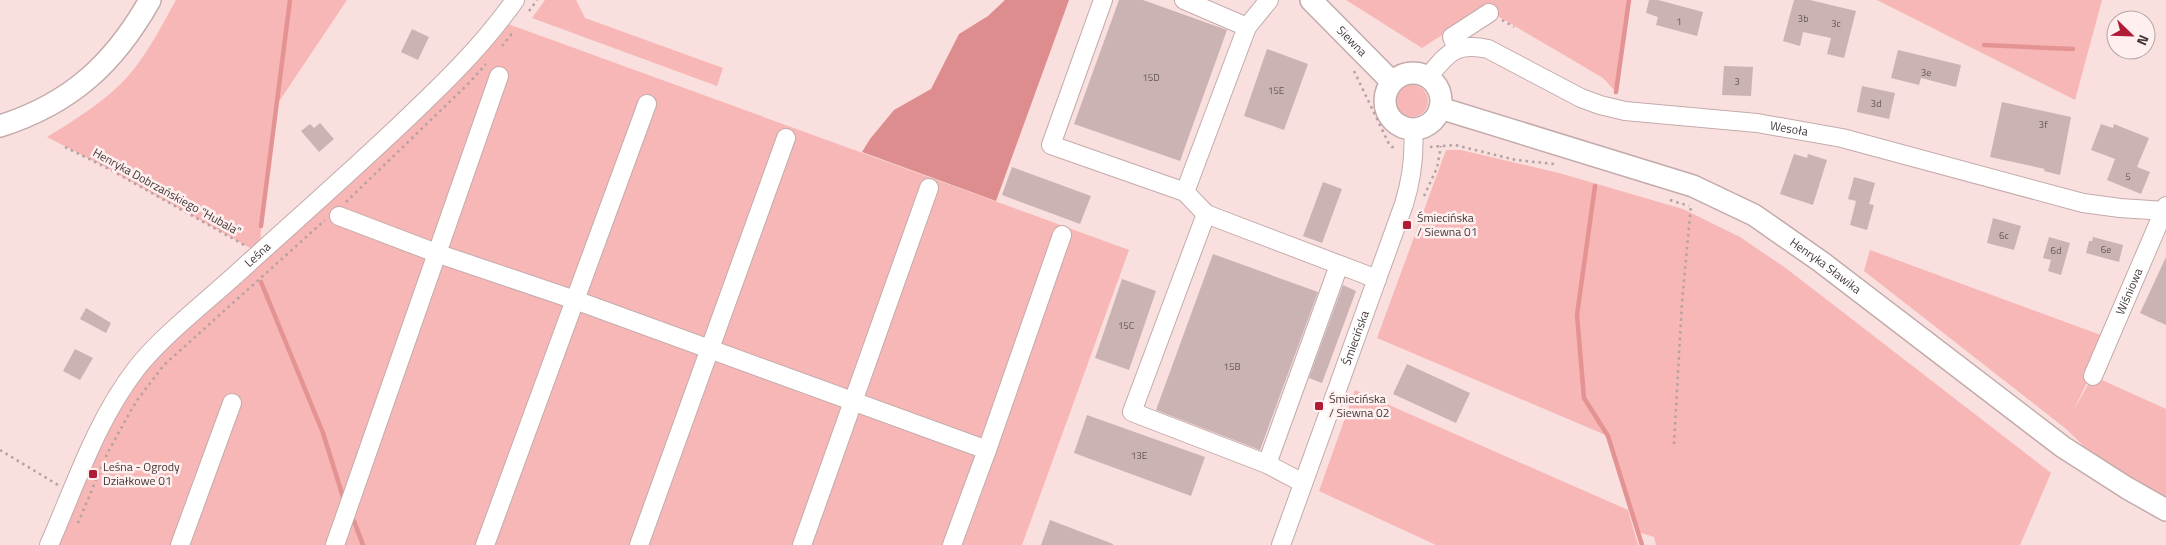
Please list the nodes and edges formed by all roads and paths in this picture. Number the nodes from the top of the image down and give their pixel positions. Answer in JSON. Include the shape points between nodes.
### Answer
{"nodes":[{"id":1,"x":150,"y":0,"type":"edge"},
{"id":2,"x":515,"y":0,"type":"edge"},
{"id":3,"x":537,"y":0,"type":"edge"},
{"id":4,"x":1103,"y":0,"type":"edge"},
{"id":5,"x":1184,"y":0,"type":"edge"},
{"id":6,"x":1270,"y":0,"type":"edge"},
{"id":7,"x":1311,"y":0,"type":"edge"},
{"id":8,"x":1489,"y":13,"type":"dead end"},
{"id":9,"x":526,"y":16,"type":"dead end"},
{"id":10,"x":1247,"y":27,"type":"junction"},
{"id":11,"x":514,"y":31,"type":"dead end"},
{"id":12,"x":1456,"y":49,"type":"junction"},
{"id":13,"x":497,"y":52,"type":"dead end"},
{"id":14,"x":491,"y":58,"type":"dead end"},
{"id":15,"x":1353,"y":69,"type":"dead end"},
{"id":16,"x":499,"y":76,"type":"dead end"},
{"id":17,"x":1428,"y":77,"type":"junction"},
{"id":18,"x":1392,"y":82,"type":"junction"},
{"id":19,"x":647,"y":104,"type":"dead end"},
{"id":20,"x":1440,"y":108,"type":"junction"},
{"id":21,"x":0,"y":126,"type":"edge"},
{"id":22,"x":786,"y":138,"type":"dead end"},
{"id":23,"x":1414,"y":138,"type":"junction"},
{"id":24,"x":65,"y":147,"type":"dead end"},
{"id":25,"x":1558,"y":164,"type":"dead end"},
{"id":26,"x":929,"y":188,"type":"dead end"},
{"id":27,"x":1185,"y":192,"type":"junction"},
{"id":28,"x":1691,"y":196,"type":"junction"},
{"id":29,"x":1662,"y":197,"type":"dead end"},
{"id":30,"x":1698,"y":210,"type":"dead end"},
{"id":31,"x":2165,"y":210,"type":"edge"},
{"id":32,"x":336,"y":213,"type":"junction"},
{"id":33,"x":1206,"y":214,"type":"junction"},
{"id":34,"x":1062,"y":235,"type":"dead end"},
{"id":35,"x":260,"y":253,"type":"junction"},
{"id":36,"x":436,"y":253,"type":"junction"},
{"id":37,"x":1339,"y":265,"type":"junction"},
{"id":38,"x":1377,"y":279,"type":"junction"},
{"id":39,"x":575,"y":300,"type":"junction"},
{"id":40,"x":710,"y":349,"type":"junction"},
{"id":41,"x":2093,"y":376,"type":"dead end"},
{"id":42,"x":854,"y":401,"type":"junction"},
{"id":43,"x":232,"y":403,"type":"dead end"},
{"id":44,"x":1674,"y":444,"type":"dead end"},
{"id":45,"x":0,"y":450,"type":"edge"},
{"id":46,"x":987,"y":450,"type":"junction"},
{"id":47,"x":1267,"y":464,"type":"junction"},
{"id":48,"x":1303,"y":483,"type":"junction"},
{"id":49,"x":72,"y":492,"type":"junction"},
{"id":50,"x":2166,"y":510,"type":"edge"},
{"id":51,"x":76,"y":527,"type":"dead end"},
{"id":52,"x":49,"y":545,"type":"edge"},
{"id":53,"x":180,"y":545,"type":"edge"},
{"id":54,"x":335,"y":545,"type":"edge"},
{"id":55,"x":485,"y":545,"type":"edge"},
{"id":56,"x":639,"y":545,"type":"edge"},
{"id":57,"x":802,"y":545,"type":"edge"},
{"id":58,"x":952,"y":545,"type":"edge"},
{"id":59,"x":1281,"y":545,"type":"edge"}],
"edges":[{"from":1,"to":21,"type":"main road","via":[[130,33],[97,72],[72,93],[25,118]]},
{"from":2,"to":35,"type":"street","name":"Leśna","via":[[447,80]]},
{"from":3,"to":9,"type":"path"},
{"from":4,"to":27,"type":"street","via":[[1051,145]]},
{"from":5,"to":10,"type":"street"},
{"from":6,"to":10,"type":"street"},
{"from":7,"to":18,"type":"main road","name":"Siewna"},
{"from":8,"to":12,"type":"street","via":[[1452,37]]},
{"from":10,"to":27,"type":"street"},
{"from":11,"to":13,"type":"path"},
{"from":12,"to":17,"type":"street","via":[[1445,56]]},
{"from":12,"to":31,"type":"street","name":"Wesoła","via":[[1471,46],[1488,49],[1600,105],[1625,111],[1757,123],[1842,138],[2083,203]]},
{"from":14,"to":32,"type":"path"},
{"from":15,"to":23,"type":"path","via":[[1389,144],[1392,147]]},
{"from":16,"to":36,"type":"street"},
{"from":17,"to":18,"type":"main road","via":[[1405,74]]},
{"from":17,"to":20,"type":"main road","via":[[1439,91]]},
{"from":18,"to":23,"type":"main road","via":[[1386,96],[1388,113]]},
{"from":19,"to":39,"type":"street"},
{"from":20,"to":23,"type":"main road"},
{"from":20,"to":28,"type":"main road","name":"Henryka Sławika"},
{"from":22,"to":40,"type":"street"},
{"from":23,"to":25,"type":"path","via":[[1516,160]]},
{"from":23,"to":38,"type":"street","name":"Śmiecińska","via":[[1412,178]]},
{"from":24,"to":35,"type":"path","name":"Henryka Dobrzańskiego \"Hubala\""},
{"from":26,"to":42,"type":"street"},
{"from":27,"to":33,"type":"street"},
{"from":28,"to":29,"type":"path"},
{"from":28,"to":30,"type":"path"},
{"from":28,"to":44,"type":"path"},
{"from":28,"to":50,"type":"main road","name":"Henryka Sławika","via":[[1754,215],[1780,232],[2062,447]]},
{"from":31,"to":41,"type":"street","name":"Wiśniowa"},
{"from":32,"to":36,"type":"street"},
{"from":32,"to":51,"type":"path","via":[[164,365],[138,399],[107,454]]},
{"from":33,"to":37,"type":"street"},
{"from":33,"to":47,"type":"street","via":[[1132,412]]},
{"from":34,"to":46,"type":"street"},
{"from":35,"to":49,"type":"street","name":"Leśna","via":[[138,368],[102,423]]},
{"from":36,"to":39,"type":"street"},
{"from":36,"to":54,"type":"street"},
{"from":37,"to":38,"type":"street"},
{"from":37,"to":47,"type":"street"},
{"from":38,"to":48,"type":"street","name":"Śmiecińska"},
{"from":39,"to":40,"type":"street"},
{"from":39,"to":55,"type":"street"},
{"from":40,"to":42,"type":"street"},
{"from":40,"to":56,"type":"street"},
{"from":42,"to":46,"type":"street"},
{"from":42,"to":57,"type":"street"},
{"from":43,"to":53,"type":"street"},
{"from":45,"to":49,"type":"path"},
{"from":46,"to":58,"type":"street"},
{"from":47,"to":48,"type":"street"},
{"from":48,"to":59,"type":"street","name":"Śmiecińska"},
{"from":49,"to":52,"type":"street","name":"Leśna"}]}
